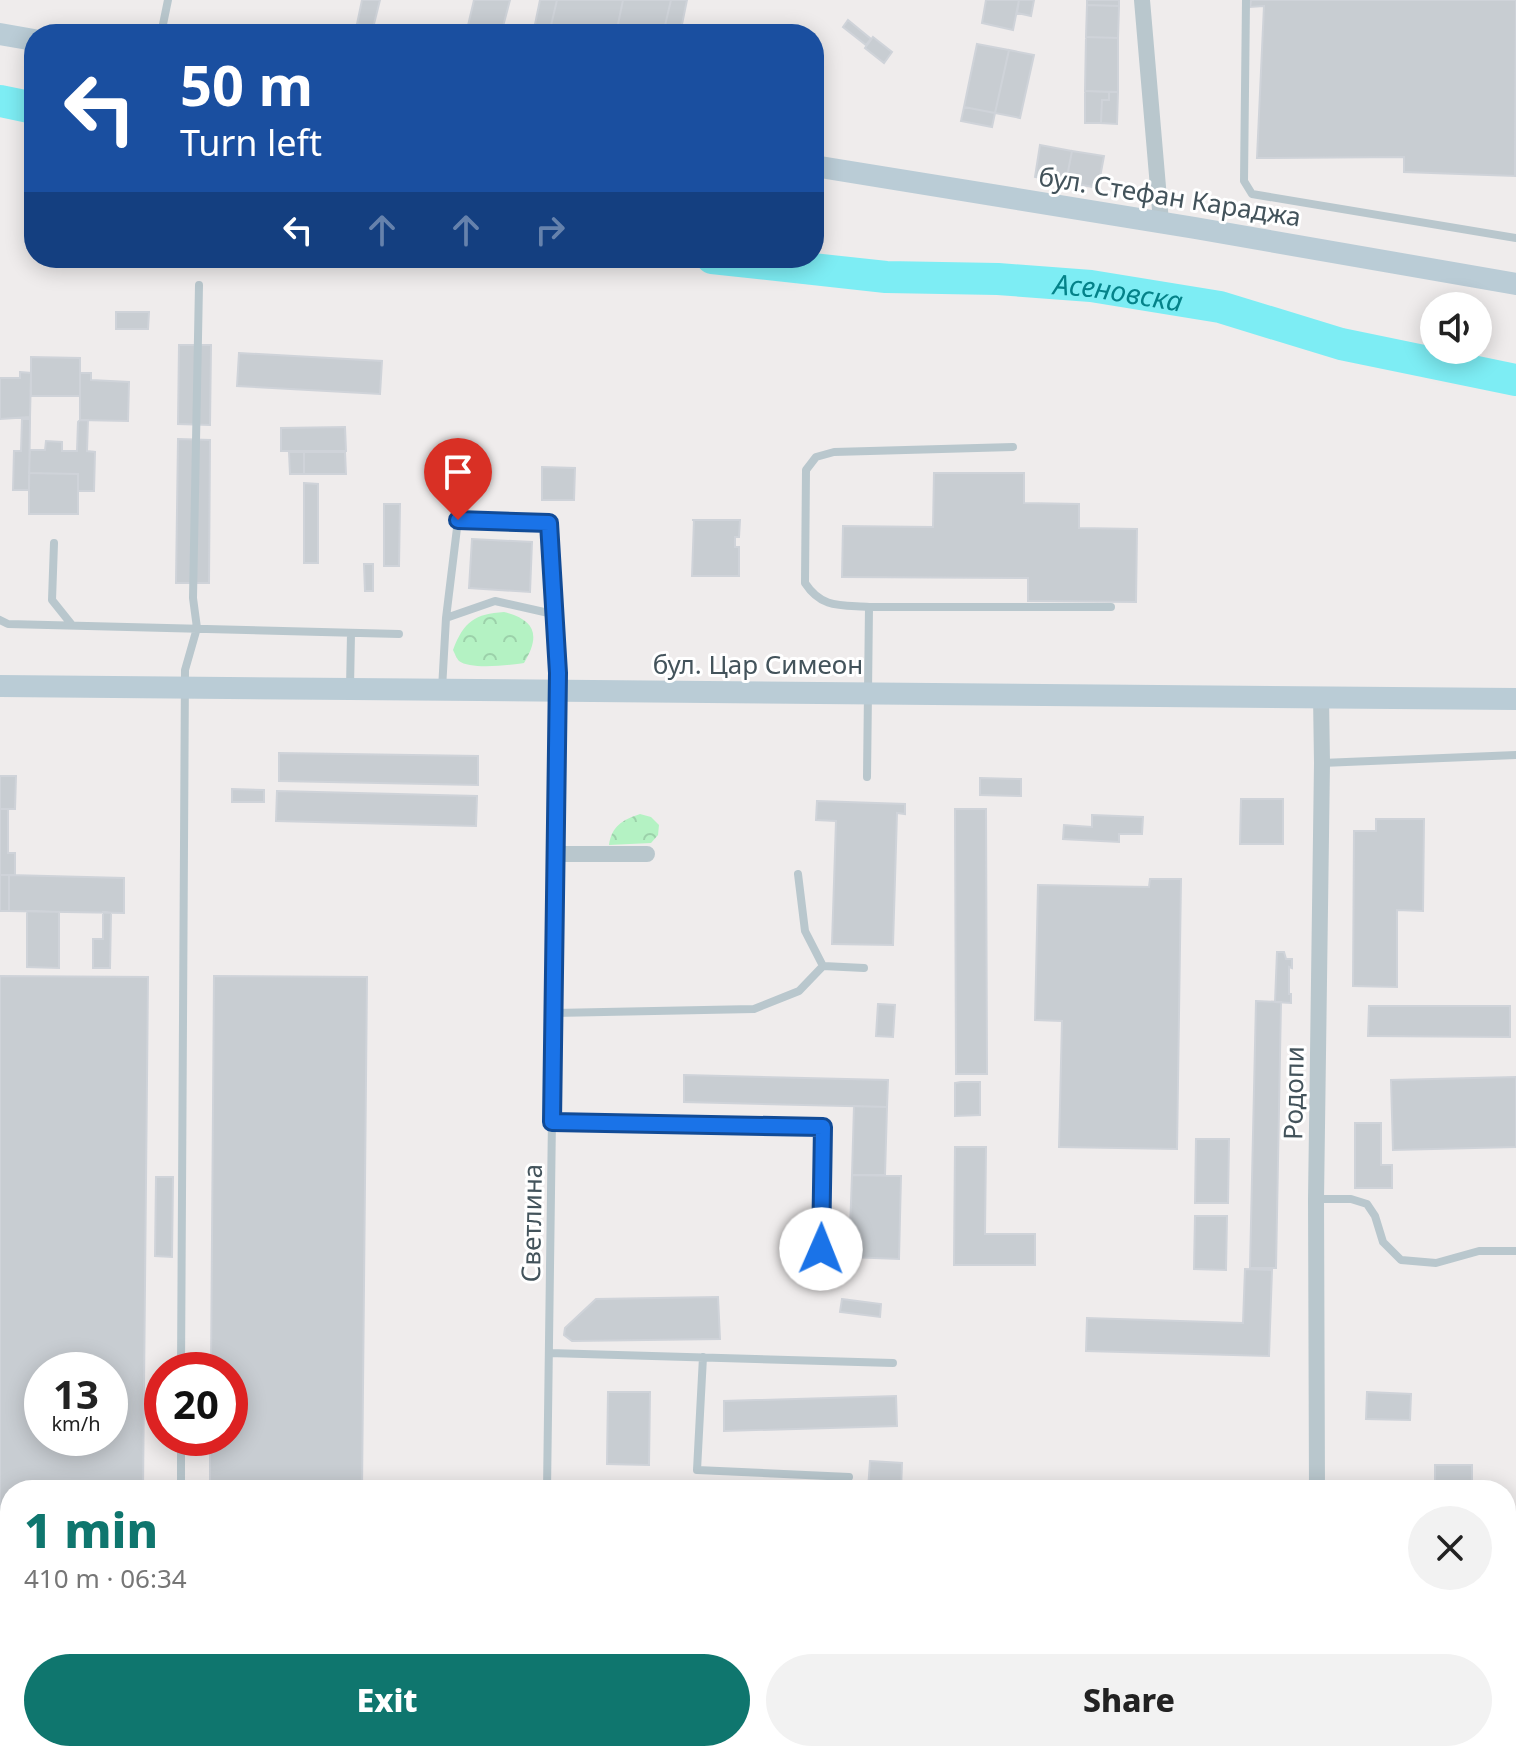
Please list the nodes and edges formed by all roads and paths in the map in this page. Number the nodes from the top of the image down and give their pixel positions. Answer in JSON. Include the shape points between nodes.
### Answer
{"nodes":[{"id":1,"x":168,"y":0,"type":"edge"},
{"id":2,"x":1142,"y":0,"type":"edge"},
{"id":3,"x":1246,"y":0,"type":"edge"},
{"id":4,"x":163,"y":24,"type":"edge"},
{"id":5,"x":0,"y":34,"type":"edge"},
{"id":6,"x":24,"y":38,"type":"edge"},
{"id":7,"x":824,"y":168,"type":"edge"},
{"id":8,"x":1161,"y":222,"type":"junction"},
{"id":9,"x":1516,"y":238,"type":"edge"},
{"id":10,"x":1516,"y":284,"type":"edge"},
{"id":11,"x":199,"y":285,"type":"dead end"},
{"id":12,"x":1013,"y":447,"type":"dead end"},
{"id":13,"x":54,"y":543,"type":"dead end"},
{"id":14,"x":869,"y":607,"type":"junction"},
{"id":15,"x":1111,"y":607,"type":"dead end"},
{"id":16,"x":553,"y":614,"type":"junction"},
{"id":17,"x":446,"y":618,"type":"junction"},
{"id":18,"x":0,"y":620,"type":"edge"},
{"id":19,"x":72,"y":625,"type":"junction"},
{"id":20,"x":197,"y":628,"type":"junction"},
{"id":21,"x":351,"y":633,"type":"junction"},
{"id":22,"x":399,"y":634,"type":"dead end"},
{"id":23,"x":0,"y":686,"type":"edge"},
{"id":24,"x":185,"y":687,"type":"junction"},
{"id":25,"x":350,"y":689,"type":"junction"},
{"id":26,"x":442,"y":689,"type":"junction"},
{"id":27,"x":558,"y":690,"type":"junction"},
{"id":28,"x":867,"y":693,"type":"junction"},
{"id":29,"x":1321,"y":696,"type":"junction"},
{"id":30,"x":1516,"y":699,"type":"edge"},
{"id":31,"x":1516,"y":755,"type":"edge"},
{"id":32,"x":1322,"y":763,"type":"junction"},
{"id":33,"x":867,"y":777,"type":"dead end"},
{"id":34,"x":555,"y":854,"type":"junction"},
{"id":35,"x":647,"y":854,"type":"dead end"},
{"id":36,"x":798,"y":874,"type":"dead end"},
{"id":37,"x":823,"y":966,"type":"junction"},
{"id":38,"x":864,"y":968,"type":"dead end"},
{"id":39,"x":554,"y":1013,"type":"junction"},
{"id":40,"x":552,"y":1122,"type":"junction"},
{"id":41,"x":1316,"y":1199,"type":"junction"},
{"id":42,"x":821,"y":1249,"type":"dead end"},
{"id":43,"x":1516,"y":1251,"type":"edge"},
{"id":44,"x":181,"y":1352,"type":"edge"},
{"id":45,"x":549,"y":1353,"type":"junction"},
{"id":46,"x":703,"y":1357,"type":"junction"},
{"id":47,"x":893,"y":1363,"type":"dead end"},
{"id":48,"x":181,"y":1456,"type":"edge"},
{"id":49,"x":849,"y":1477,"type":"dead end"},
{"id":50,"x":181,"y":1480,"type":"edge"},
{"id":51,"x":547,"y":1480,"type":"edge"},
{"id":52,"x":1317,"y":1480,"type":"edge"}],
"edges":[{"from":1,"to":4,"type":"lane"},
{"from":2,"to":8,"type":"street"},
{"from":3,"to":9,"type":"lane","via":[[1244,181],[1252,194]]},
{"from":5,"to":6,"type":"main road"},
{"from":7,"to":8,"type":"main road","name":"бул. Стефан Караджа"},
{"from":8,"to":10,"type":"main road","name":"бул. Стефан Караджа"},
{"from":11,"to":20,"type":"lane","via":[[193,598]]},
{"from":12,"to":14,"type":"lane","via":[[834,452],[816,457],[806,470],[805,583],[814,597],[830,604]]},
{"from":13,"to":19,"type":"lane","via":[[52,600]]},
{"from":14,"to":15,"type":"lane"},
{"from":14,"to":28,"type":"lane"},
{"from":16,"to":17,"type":"lane","via":[[495,601]]},
{"from":16,"to":17,"type":"lane","name":"Светлина","via":[[549,523],[458,520]]},
{"from":16,"to":27,"type":"lane","name":"Светлина"},
{"from":17,"to":26,"type":"lane"},
{"from":18,"to":19,"type":"lane"},
{"from":19,"to":20,"type":"lane"},
{"from":20,"to":21,"type":"lane"},
{"from":20,"to":24,"type":"lane"},
{"from":21,"to":22,"type":"lane"},
{"from":21,"to":25,"type":"lane"},
{"from":23,"to":24,"type":"main road","name":"бул. Цар Симеон"},
{"from":24,"to":25,"type":"main road","name":"бул. Цар Симеон"},
{"from":24,"to":44,"type":"lane"},
{"from":25,"to":26,"type":"main road","name":"бул. Цар Симеон"},
{"from":26,"to":27,"type":"main road","name":"бул. Цар Симеон"},
{"from":27,"to":28,"type":"main road","name":"бул. Цар Симеон"},
{"from":27,"to":34,"type":"lane","name":"Светлина"},
{"from":28,"to":29,"type":"main road","name":"бул. Цар Симеон"},
{"from":28,"to":33,"type":"lane"},
{"from":29,"to":30,"type":"main road","name":"бул. Цар Симеон"},
{"from":29,"to":32,"type":"street","name":"Родопи"},
{"from":31,"to":32,"type":"lane"},
{"from":32,"to":41,"type":"street","name":"Родопи"},
{"from":34,"to":35,"type":"street"},
{"from":34,"to":39,"type":"lane","name":"Светлина"},
{"from":36,"to":37,"type":"lane","via":[[805,931]]},
{"from":37,"to":38,"type":"lane"},
{"from":37,"to":39,"type":"lane","via":[[799,991],[754,1009]]},
{"from":39,"to":40,"type":"lane","name":"Светлина"},
{"from":40,"to":42,"type":"lane","via":[[823,1127]]},
{"from":40,"to":45,"type":"lane","name":"Светлина"},
{"from":41,"to":43,"type":"lane","via":[[1367,1204],[1383,1242],[1401,1260],[1436,1263],[1479,1251]]},
{"from":41,"to":52,"type":"street","name":"Родопи"},
{"from":45,"to":46,"type":"lane"},
{"from":45,"to":51,"type":"lane","name":"Светлина"},
{"from":46,"to":47,"type":"lane"},
{"from":46,"to":49,"type":"lane","via":[[697,1470]]},
{"from":48,"to":50,"type":"lane"}]}
